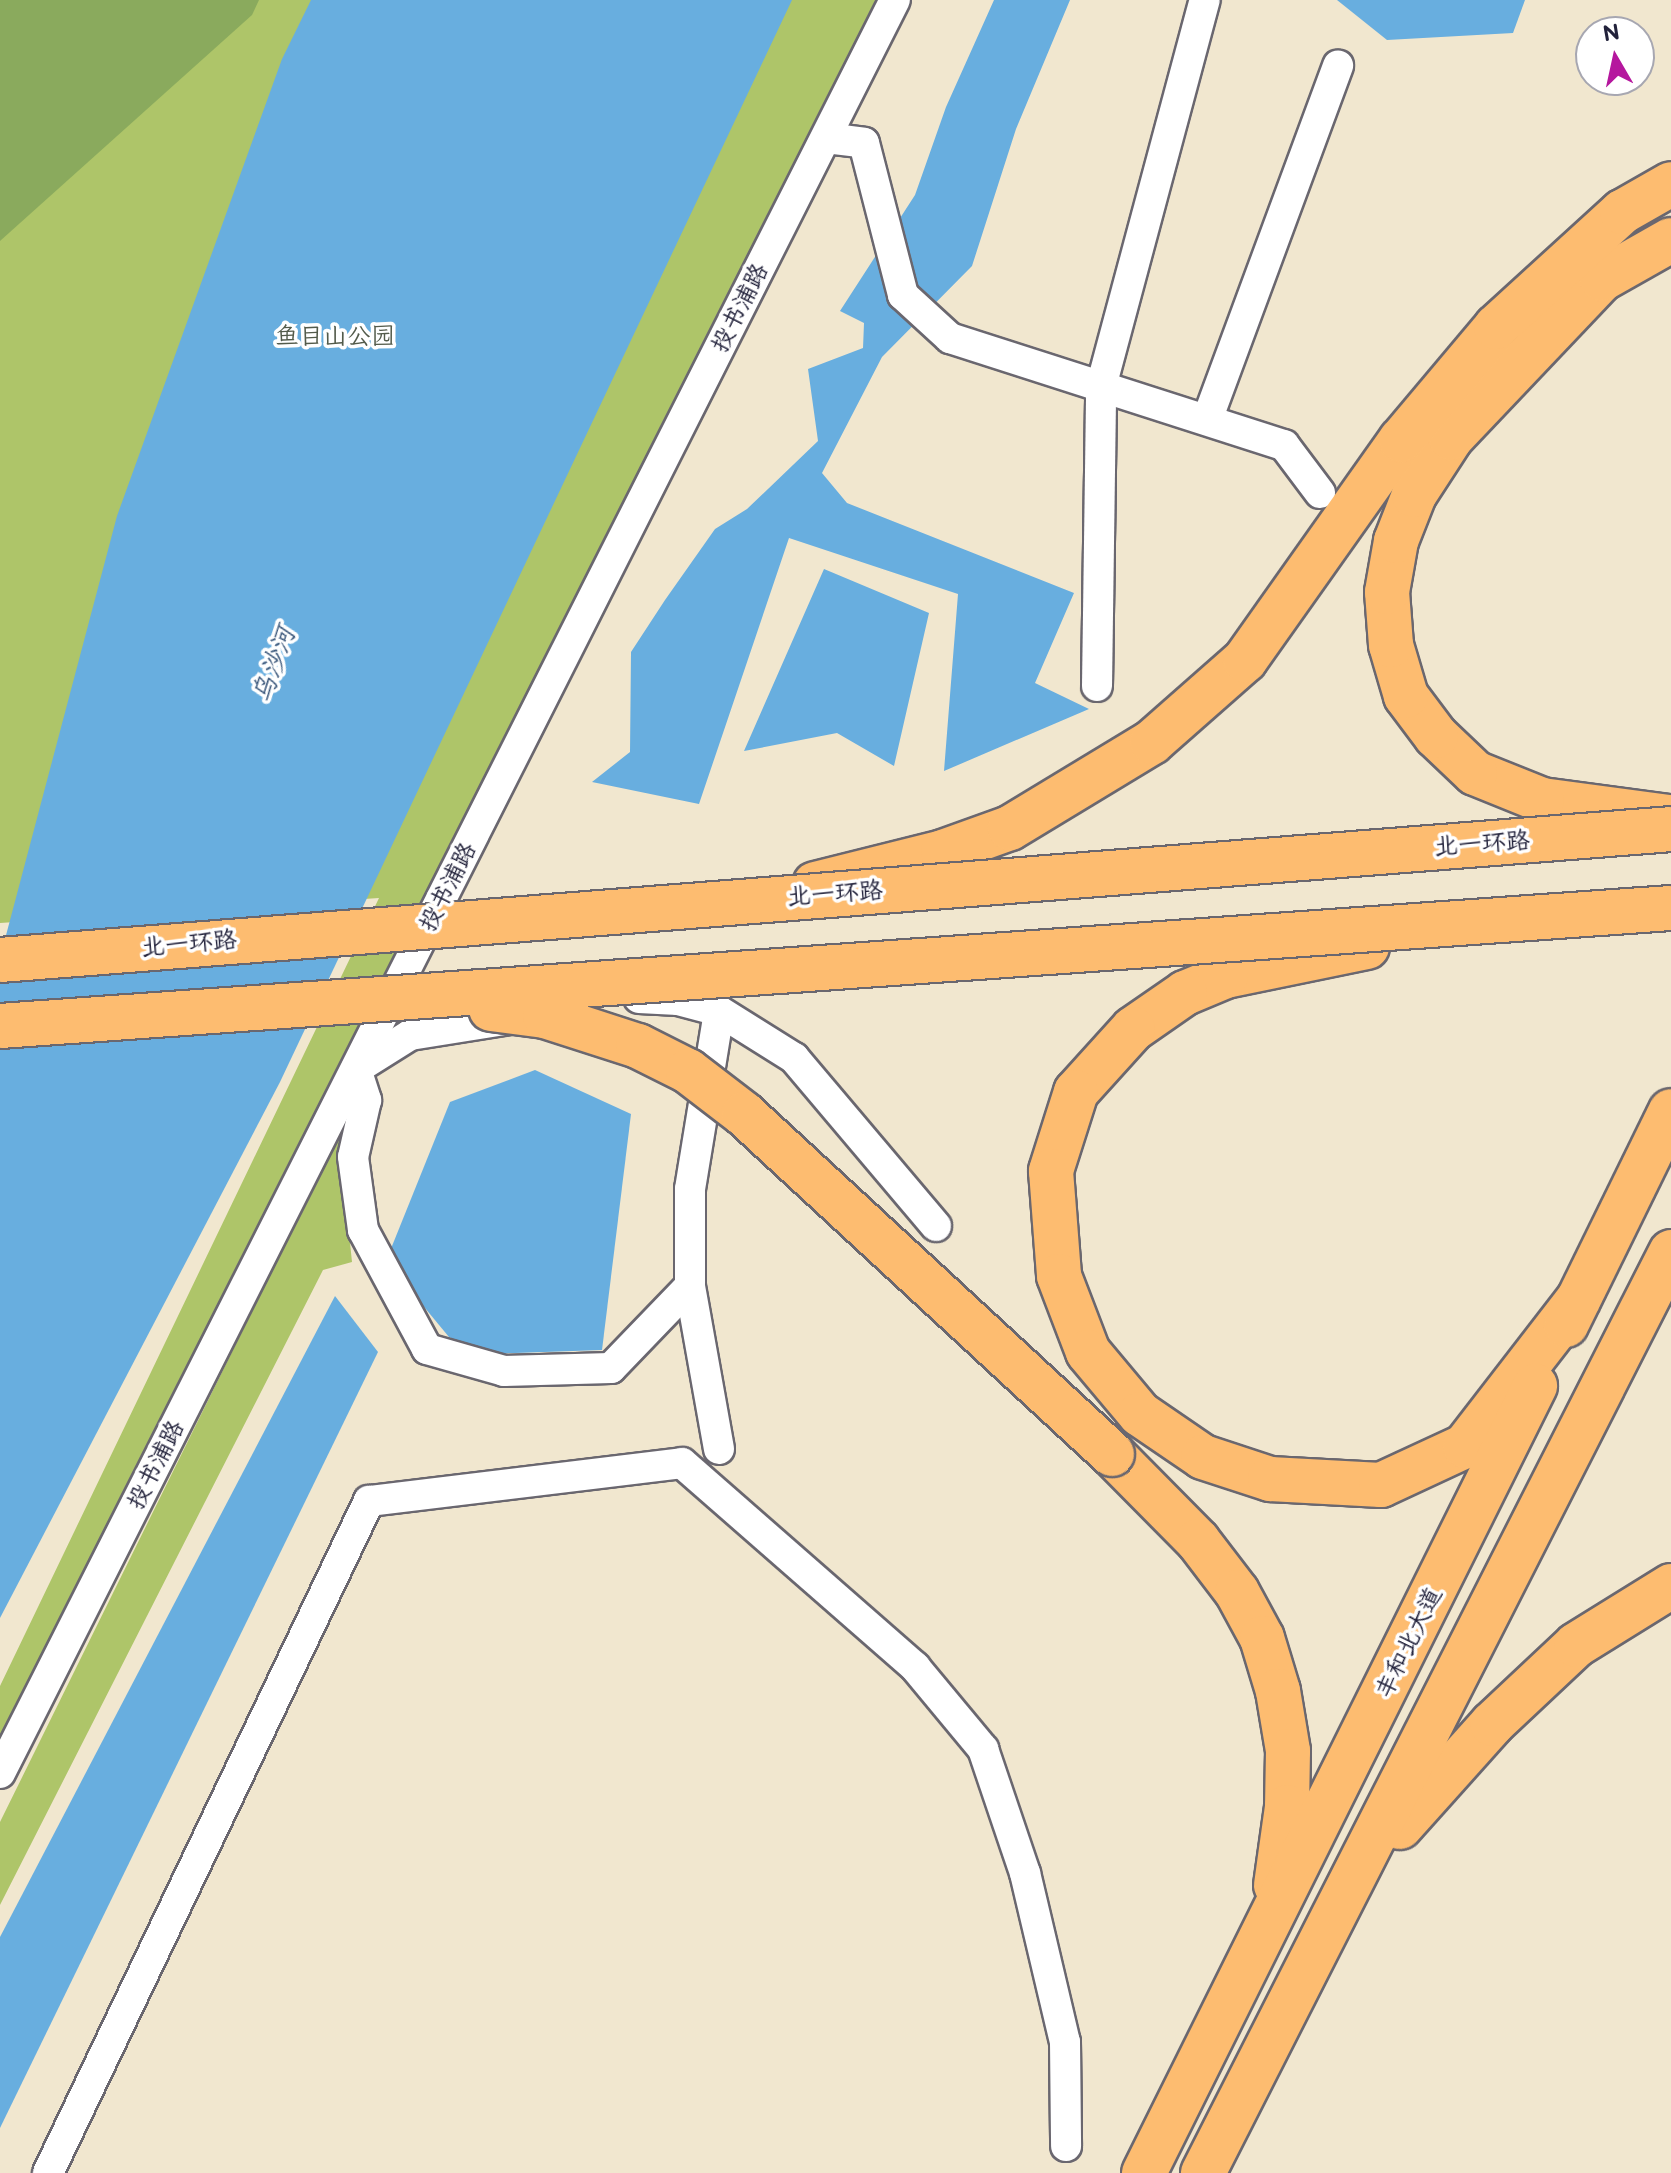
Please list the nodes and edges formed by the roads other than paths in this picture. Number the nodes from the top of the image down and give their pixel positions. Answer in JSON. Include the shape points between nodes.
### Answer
{"nodes":[{"id":1,"x":895,"y":0,"type":"edge"},
{"id":2,"x":1205,"y":0,"type":"edge"},
{"id":3,"x":1338,"y":65,"type":"dead end"},
{"id":4,"x":826,"y":138,"type":"junction"},
{"id":5,"x":1671,"y":184,"type":"edge"},
{"id":6,"x":1671,"y":240,"type":"edge"},
{"id":7,"x":1101,"y":387,"type":"junction"},
{"id":8,"x":1207,"y":420,"type":"junction"},
{"id":9,"x":1320,"y":493,"type":"dead end"},
{"id":10,"x":1097,"y":686,"type":"dead end"},
{"id":11,"x":1671,"y":817,"type":"edge"},
{"id":12,"x":1671,"y":829,"type":"edge"},
{"id":13,"x":754,"y":900,"type":"junction"},
{"id":14,"x":1671,"y":908,"type":"edge"},
{"id":15,"x":0,"y":960,"type":"edge"},
{"id":16,"x":719,"y":1011,"type":"junction"},
{"id":17,"x":66,"y":1021,"type":"junction"},
{"id":18,"x":0,"y":1026,"type":"edge"},
{"id":19,"x":356,"y":1069,"type":"junction"},
{"id":20,"x":1671,"y":1111,"type":"edge"},
{"id":21,"x":936,"y":1226,"type":"dead end"},
{"id":22,"x":1671,"y":1252,"type":"edge"},
{"id":23,"x":690,"y":1286,"type":"junction"},
{"id":24,"x":1578,"y":1300,"type":"junction"},
{"id":25,"x":719,"y":1449,"type":"dead end"},
{"id":26,"x":1671,"y":1586,"type":"edge"},
{"id":27,"x":0,"y":1773,"type":"edge"},
{"id":28,"x":1338,"y":1908,"type":"junction"},
{"id":29,"x":1269,"y":1925,"type":"junction"},
{"id":30,"x":1066,"y":2146,"type":"dead end"},
{"id":31,"x":48,"y":2173,"type":"edge"},
{"id":32,"x":1144,"y":2173,"type":"edge"},
{"id":33,"x":1203,"y":2173,"type":"edge"}],
"edges":[{"from":1,"to":4,"type":"street","name":"投书浦路"},
{"from":2,"to":7,"type":"street"},
{"from":3,"to":8,"type":"street"},
{"from":4,"to":7,"type":"street","via":[[864,143],[903,295],[950,338]]},
{"from":4,"to":19,"type":"street","name":"投书浦路"},
{"from":5,"to":13,"type":"highway","bridge":true,"via":[[1622,212],[1496,327],[1401,440],[1245,660],[1152,742],[1010,828],[943,852]]},
{"from":6,"to":11,"type":"highway","via":[[1602,279],[1451,438],[1414,495],[1396,541],[1387,592],[1391,645],[1406,696],[1436,736],[1475,773],[1542,800]]},
{"from":7,"to":8,"type":"street"},
{"from":7,"to":10,"type":"street"},
{"from":8,"to":9,"type":"street","via":[[1284,445]]},
{"from":12,"to":13,"type":"highway","name":"北一环路","bridge":true},
{"from":13,"to":15,"type":"highway","name":"北一环路","bridge":true},
{"from":14,"to":17,"type":"highway","bridge":true},
{"from":14,"to":24,"type":"highway","bridge":true,"via":[[1318,953],[1198,987],[1133,1029],[1076,1092],[1051,1171],[1059,1276],[1088,1352],[1140,1414],[1203,1457],[1270,1479],[1381,1485],[1465,1446]]},
{"from":16,"to":19,"type":"street","via":[[646,997],[410,1035]]},
{"from":16,"to":21,"type":"street","via":[[794,1058]]},
{"from":16,"to":23,"type":"street","via":[[690,1189]]},
{"from":17,"to":18,"type":"highway","bridge":true},
{"from":17,"to":29,"type":"highway","bridge":true,"via":[[189,1031],[484,1008],[545,1016],[638,1046],[688,1071],[744,1114],[1112,1454],[1198,1541],[1237,1592],[1262,1638],[1288,1751],[1287,1807]]},
{"from":19,"to":23,"type":"street","via":[[366,1100],[353,1157],[363,1230],[427,1349],[504,1371],[611,1368]]},
{"from":19,"to":27,"type":"street","name":"投书浦路"},
{"from":20,"to":24,"type":"highway","name":"丰和北大道"},
{"from":22,"to":28,"type":"highway"},
{"from":23,"to":25,"type":"street"},
{"from":24,"to":29,"type":"highway","name":"丰和北大道"},
{"from":26,"to":28,"type":"highway","via":[[1576,1645],[1492,1724],[1425,1794]]},
{"from":28,"to":33,"type":"highway"},
{"from":29,"to":32,"type":"highway","name":"丰和北大道"},
{"from":30,"to":31,"type":"street","via":[[1065,2042],[1025,1873],[983,1749],[915,1667],[682,1463],[369,1501]]}]}
